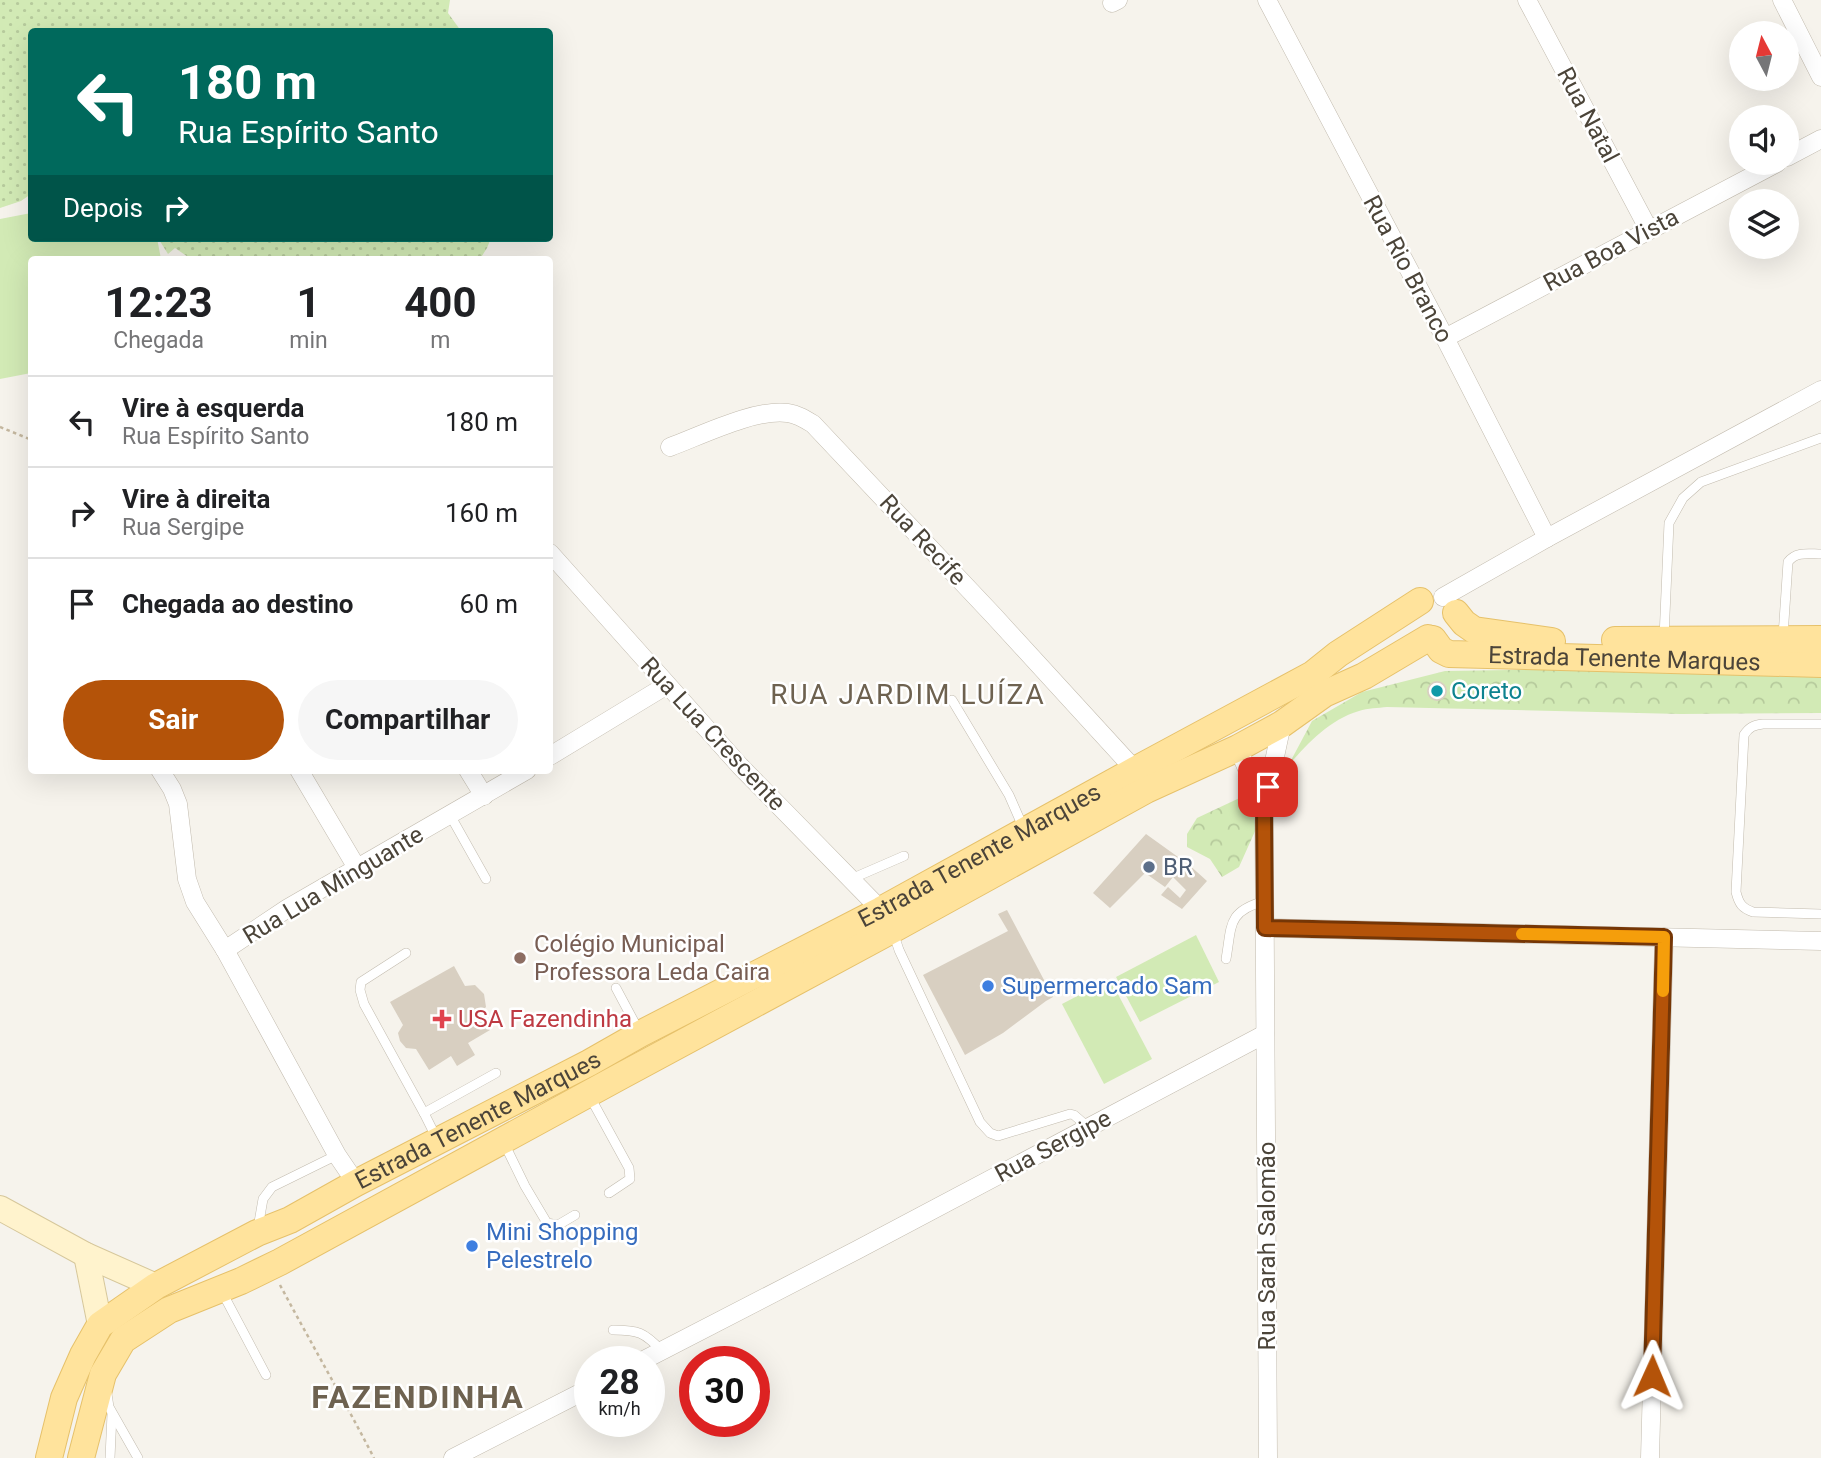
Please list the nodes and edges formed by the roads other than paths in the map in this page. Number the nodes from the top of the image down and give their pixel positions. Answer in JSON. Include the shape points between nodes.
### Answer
{"nodes":[{"id":1,"x":1267,"y":0,"type":"edge"},
{"id":2,"x":1527,"y":0,"type":"edge"},
{"id":3,"x":1782,"y":0,"type":"edge"},
{"id":4,"x":1821,"y":77,"type":"edge"},
{"id":5,"x":1821,"y":139,"type":"edge"},
{"id":6,"x":1799,"y":151,"type":"edge"},
{"id":7,"x":1753,"y":175,"type":"edge"},
{"id":8,"x":1648,"y":230,"type":"junction"},
{"id":9,"x":1445,"y":338,"type":"junction"},
{"id":10,"x":1821,"y":390,"type":"edge"},
{"id":11,"x":1821,"y":438,"type":"edge"},
{"id":12,"x":670,"y":447,"type":"dead end"},
{"id":13,"x":1547,"y":538,"type":"junction"},
{"id":14,"x":1821,"y":554,"type":"edge"},
{"id":15,"x":553,"y":556,"type":"edge"},
{"id":16,"x":1444,"y":605,"type":"junction"},
{"id":17,"x":1431,"y":638,"type":"junction"},
{"id":18,"x":1783,"y":638,"type":"junction"},
{"id":19,"x":1821,"y":639,"type":"edge"},
{"id":20,"x":1664,"y":640,"type":"junction"},
{"id":21,"x":1821,"y":664,"type":"edge"},
{"id":22,"x":667,"y":685,"type":"junction"},
{"id":23,"x":1278,"y":694,"type":"junction"},
{"id":24,"x":952,"y":700,"type":"dead end"},
{"id":25,"x":1282,"y":724,"type":"junction"},
{"id":26,"x":1821,"y":724,"type":"edge"},
{"id":27,"x":1238,"y":748,"type":"junction"},
{"id":28,"x":553,"y":754,"type":"edge"},
{"id":29,"x":1135,"y":770,"type":"junction"},
{"id":30,"x":163,"y":774,"type":"edge"},
{"id":31,"x":301,"y":774,"type":"edge"},
{"id":32,"x":470,"y":774,"type":"edge"},
{"id":33,"x":520,"y":774,"type":"edge"},
{"id":34,"x":484,"y":796,"type":"junction"},
{"id":35,"x":1264,"y":808,"type":"junction"},
{"id":36,"x":450,"y":815,"type":"junction"},
{"id":37,"x":1024,"y":831,"type":"junction"},
{"id":38,"x":904,"y":856,"type":"dead end"},
{"id":39,"x":356,"y":868,"type":"junction"},
{"id":40,"x":486,"y":879,"type":"dead end"},
{"id":41,"x":851,"y":879,"type":"junction"},
{"id":42,"x":1265,"y":901,"type":"junction"},
{"id":43,"x":1821,"y":914,"type":"edge"},
{"id":44,"x":887,"y":920,"type":"junction"},
{"id":45,"x":1265,"y":928,"type":"junction"},
{"id":46,"x":1664,"y":937,"type":"junction"},
{"id":47,"x":1821,"y":941,"type":"edge"},
{"id":48,"x":225,"y":950,"type":"junction"},
{"id":49,"x":406,"y":954,"type":"dead end"},
{"id":50,"x":1226,"y":959,"type":"dead end"},
{"id":51,"x":615,"y":988,"type":"dead end"},
{"id":52,"x":640,"y":1034,"type":"junction"},
{"id":53,"x":1265,"y":1034,"type":"junction"},
{"id":54,"x":496,"y":1073,"type":"dead end"},
{"id":55,"x":588,"y":1094,"type":"junction"},
{"id":56,"x":424,"y":1113,"type":"junction"},
{"id":57,"x":1088,"y":1127,"type":"junction"},
{"id":58,"x":438,"y":1141,"type":"junction"},
{"id":59,"x":503,"y":1141,"type":"junction"},
{"id":60,"x":337,"y":1155,"type":"junction"},
{"id":61,"x":356,"y":1184,"type":"junction"},
{"id":62,"x":609,"y":1193,"type":"dead end"},
{"id":63,"x":0,"y":1208,"type":"edge"},
{"id":64,"x":575,"y":1215,"type":"dead end"},
{"id":65,"x":257,"y":1233,"type":"junction"},
{"id":66,"x":86,"y":1255,"type":"junction"},
{"id":67,"x":156,"y":1286,"type":"junction"},
{"id":68,"x":221,"y":1289,"type":"junction"},
{"id":69,"x":100,"y":1325,"type":"junction"},
{"id":70,"x":613,"y":1330,"type":"dead end"},
{"id":71,"x":658,"y":1346,"type":"edge"},
{"id":72,"x":665,"y":1348,"type":"edge"},
{"id":73,"x":103,"y":1374,"type":"junction"},
{"id":74,"x":266,"y":1375,"type":"dead end"},
{"id":75,"x":574,"y":1396,"type":"edge"},
{"id":76,"x":113,"y":1413,"type":"junction"},
{"id":77,"x":49,"y":1458,"type":"edge"},
{"id":78,"x":81,"y":1458,"type":"edge"},
{"id":79,"x":110,"y":1458,"type":"edge"},
{"id":80,"x":138,"y":1458,"type":"edge"},
{"id":81,"x":453,"y":1458,"type":"edge"},
{"id":82,"x":1268,"y":1458,"type":"edge"},
{"id":83,"x":1650,"y":1458,"type":"edge"}],
"edges":[{"from":1,"to":9,"type":"street","name":"Rua Rio Branco"},
{"from":2,"to":8,"type":"street","name":"Rua Natal"},
{"from":3,"to":4,"type":"street"},
{"from":5,"to":6,"type":"street"},
{"from":7,"to":8,"type":"street","name":"Rua Boa Vista"},
{"from":8,"to":9,"type":"street","name":"Rua Boa Vista"},
{"from":9,"to":13,"type":"street","name":"Rua Rio Branco"},
{"from":10,"to":13,"type":"street"},
{"from":11,"to":20,"type":"lane","via":[[1700,482],[1683,498],[1669,523]]},
{"from":12,"to":29,"type":"street","name":"Rua Recife","via":[[768,413],[787,412],[813,424]]},
{"from":13,"to":16,"type":"street","via":[[1489,570]]},
{"from":14,"to":18,"type":"lane","via":[[1798,554],[1788,562]]},
{"from":15,"to":22,"type":"street","name":"Rua Lua Crescente"},
{"from":16,"to":17,"type":"main road","via":[[1456,621],[1449,634]]},
{"from":16,"to":17,"type":"main road","via":[[1413,612],[1414,625]]},
{"from":16,"to":20,"type":"main road","name":"Estrada Tenente Marques","via":[[1474,630],[1547,641]]},
{"from":16,"to":23,"type":"main road","name":"Estrada Tenente Marques","via":[[1338,654]]},
{"from":17,"to":21,"type":"main road","name":"Estrada Tenente Marques","via":[[1449,654]]},
{"from":17,"to":25,"type":"main road","name":"Estrada Tenente Marques","via":[[1324,694]]},
{"from":18,"to":19,"type":"main road","name":"Estrada Tenente Marques"},
{"from":18,"to":20,"type":"main road","name":"Estrada Tenente Marques"},
{"from":22,"to":28,"type":"street"},
{"from":22,"to":41,"type":"street","name":"Rua Lua Crescente"},
{"from":23,"to":27,"type":"main road","via":[[1270,705],[1235,724]]},
{"from":23,"to":29,"type":"main road","name":"Estrada Tenente Marques"},
{"from":24,"to":37,"type":"lane","via":[[1009,795]]},
{"from":25,"to":27,"type":"main road","name":"Estrada Tenente Marques"},
{"from":25,"to":35,"type":"street"},
{"from":26,"to":43,"type":"lane","via":[[1763,724],[1748,729],[1736,892],[1738,902],[1753,912]]},
{"from":27,"to":35,"type":"street"},
{"from":27,"to":44,"type":"main road","name":"Estrada Tenente Marques"},
{"from":29,"to":37,"type":"main road","name":"Estrada Tenente Marques"},
{"from":30,"to":48,"type":"street","via":[[178,804],[187,879],[195,902]]},
{"from":31,"to":39,"type":"street"},
{"from":32,"to":34,"type":"street"},
{"from":33,"to":34,"type":"street","name":"Rua Lua Minguante"},
{"from":34,"to":36,"type":"street","name":"Rua Lua Minguante"},
{"from":35,"to":42,"type":"street"},
{"from":36,"to":39,"type":"street","name":"Rua Lua Minguante"},
{"from":36,"to":40,"type":"lane"},
{"from":37,"to":44,"type":"main road","name":"Estrada Tenente Marques"},
{"from":38,"to":41,"type":"lane"},
{"from":39,"to":48,"type":"street","name":"Rua Lua Minguante"},
{"from":41,"to":44,"type":"street","name":"Rua Lua Crescente"},
{"from":42,"to":45,"type":"street"},
{"from":42,"to":50,"type":"lane","via":[[1241,910],[1232,920]]},
{"from":44,"to":52,"type":"main road","name":"Estrada Tenente Marques"},
{"from":44,"to":55,"type":"main road","name":"Estrada Tenente Marques"},
{"from":44,"to":57,"type":"lane","via":[[980,1122],[990,1133],[998,1136],[1070,1114]]},
{"from":45,"to":46,"type":"street"},
{"from":45,"to":53,"type":"street"},
{"from":46,"to":47,"type":"street"},
{"from":46,"to":83,"type":"street"},
{"from":48,"to":60,"type":"street","name":"Rua Lua Minguante"},
{"from":49,"to":56,"type":"lane","via":[[362,982],[360,990]]},
{"from":51,"to":52,"type":"lane"},
{"from":52,"to":58,"type":"main road","name":"Estrada Tenente Marques"},
{"from":53,"to":57,"type":"street","name":"Rua Sergipe"},
{"from":53,"to":82,"type":"street","name":"Rua Sarah Salomão"},
{"from":54,"to":56,"type":"lane"},
{"from":55,"to":59,"type":"main road","name":"Estrada Tenente Marques"},
{"from":55,"to":62,"type":"lane","via":[[629,1168],[630,1179]]},
{"from":56,"to":58,"type":"lane"},
{"from":57,"to":72,"type":"street","name":"Rua Sergipe"},
{"from":58,"to":61,"type":"main road","name":"Estrada Tenente Marques"},
{"from":59,"to":64,"type":"lane","via":[[547,1223],[558,1224]]},
{"from":59,"to":68,"type":"main road","name":"Estrada Tenente Marques"},
{"from":60,"to":61,"type":"street","name":"Rua Lua Minguante"},
{"from":60,"to":65,"type":"lane","via":[[272,1187],[263,1199]]},
{"from":61,"to":65,"type":"main road","name":"Estrada Tenente Marques"},
{"from":63,"to":66,"type":"street"},
{"from":65,"to":67,"type":"main road","name":"Estrada Tenente Marques"},
{"from":66,"to":67,"type":"street"},
{"from":66,"to":69,"type":"street"},
{"from":67,"to":69,"type":"main road","name":"Estrada Tenente Marques"},
{"from":68,"to":73,"type":"main road","name":"Estrada Tenente Marques","via":[[169,1310],[123,1340]]},
{"from":68,"to":74,"type":"lane"},
{"from":69,"to":77,"type":"main road","name":"Estrada Tenente Marques","via":[[64,1398]]},
{"from":70,"to":71,"type":"lane","via":[[649,1336]]},
{"from":73,"to":76,"type":"lane"},
{"from":73,"to":78,"type":"main road","name":"Estrada Tenente Marques"},
{"from":75,"to":81,"type":"street"},
{"from":76,"to":79,"type":"lane"},
{"from":76,"to":80,"type":"lane"}]}
